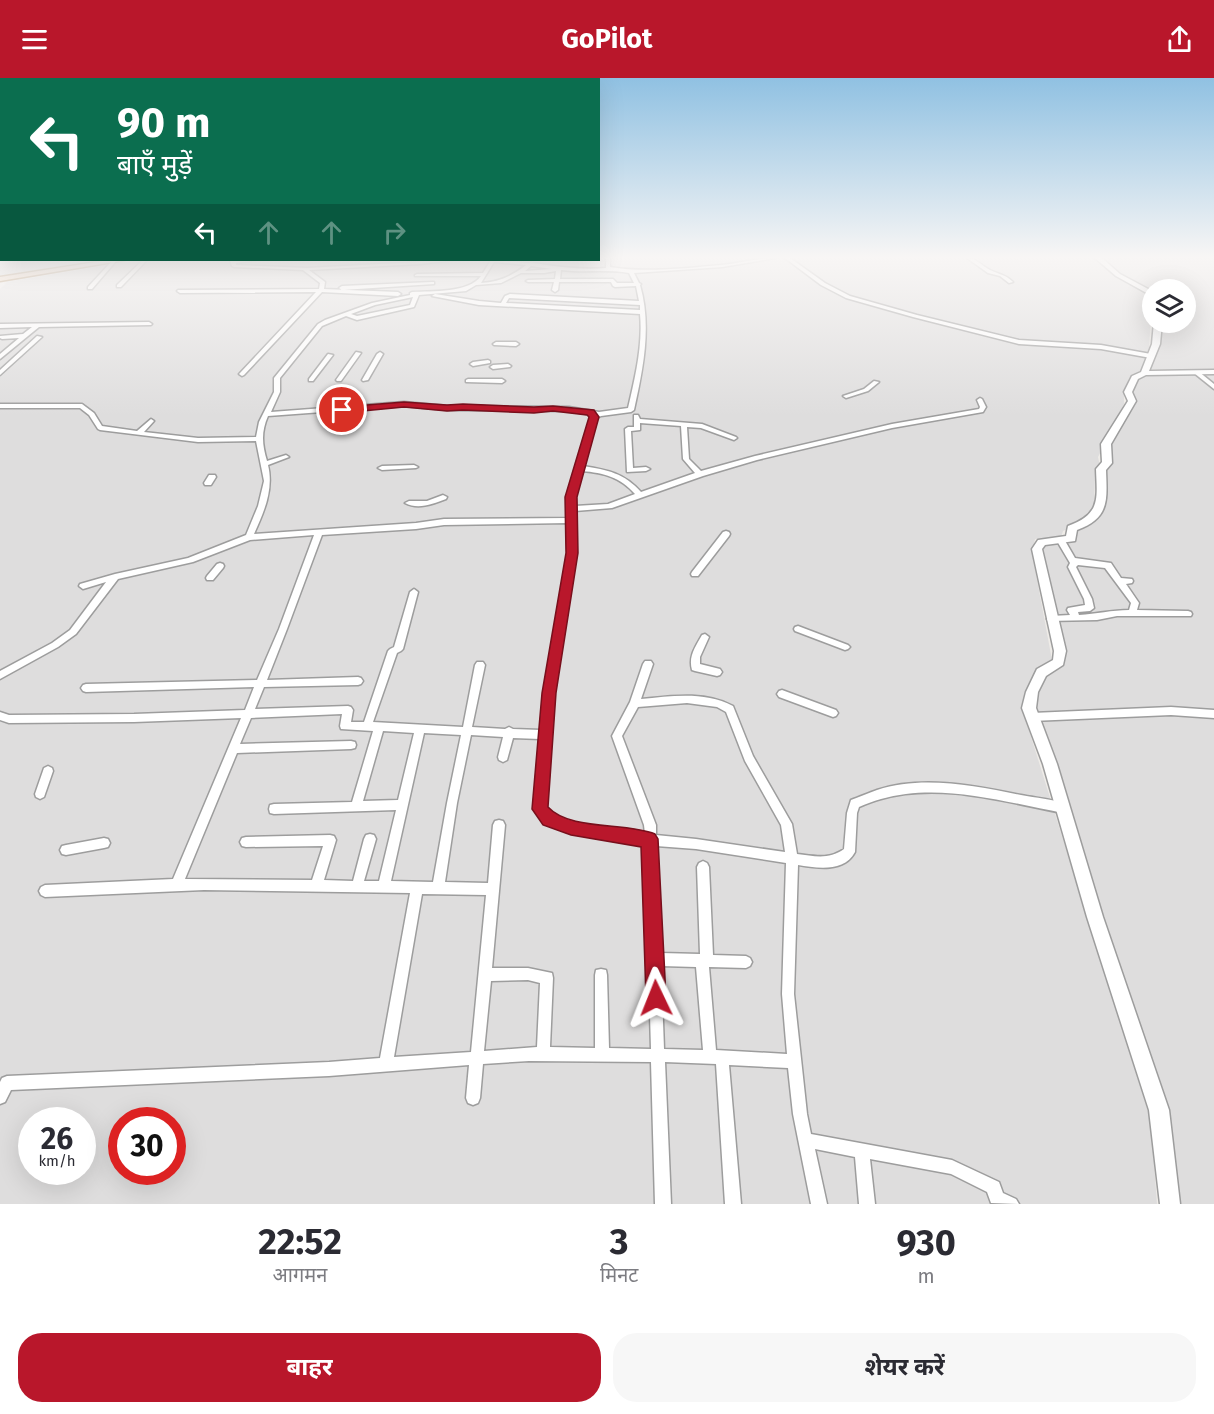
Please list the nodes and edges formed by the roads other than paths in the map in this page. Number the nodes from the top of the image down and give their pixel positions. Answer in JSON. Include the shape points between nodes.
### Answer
{"nodes":[{"id":1,"x":302,"y":311,"type":"edge"},
{"id":2,"x":356,"y":311,"type":"edge"},
{"id":3,"x":387,"y":311,"type":"edge"},
{"id":4,"x":642,"y":311,"type":"edge"},
{"id":5,"x":896,"y":311,"type":"edge"},
{"id":6,"x":374,"y":313,"type":"junction"},
{"id":7,"x":346,"y":314,"type":"junction"},
{"id":8,"x":368,"y":322,"type":"dead end"},
{"id":9,"x":149,"y":324,"type":"dead end"},
{"id":10,"x":38,"y":325,"type":"junction"},
{"id":11,"x":0,"y":326,"type":"edge"},
{"id":12,"x":1157,"y":333,"type":"edge"},
{"id":13,"x":25,"y":336,"type":"junction"},
{"id":14,"x":2,"y":337,"type":"dead end"},
{"id":15,"x":496,"y":344,"type":"dead end"},
{"id":16,"x":516,"y":344,"type":"dead end"},
{"id":17,"x":357,"y":353,"type":"dead end"},
{"id":18,"x":380,"y":354,"type":"dead end"},
{"id":19,"x":330,"y":355,"type":"dead end"},
{"id":20,"x":0,"y":357,"type":"edge"},
{"id":21,"x":1151,"y":357,"type":"junction"},
{"id":22,"x":473,"y":364,"type":"dead end"},
{"id":23,"x":508,"y":366,"type":"dead end"},
{"id":24,"x":1196,"y":372,"type":"junction"},
{"id":25,"x":1214,"y":372,"type":"edge"},
{"id":26,"x":0,"y":373,"type":"edge"},
{"id":27,"x":1144,"y":373,"type":"junction"},
{"id":28,"x":242,"y":374,"type":"dead end"},
{"id":29,"x":311,"y":380,"type":"dead end"},
{"id":30,"x":339,"y":380,"type":"dead end"},
{"id":31,"x":365,"y":380,"type":"dead end"},
{"id":32,"x":468,"y":381,"type":"dead end"},
{"id":33,"x":502,"y":381,"type":"dead end"},
{"id":34,"x":876,"y":382,"type":"dead end"},
{"id":35,"x":1214,"y":387,"type":"edge"},
{"id":36,"x":846,"y":396,"type":"dead end"},
{"id":37,"x":980,"y":400,"type":"dead end"},
{"id":38,"x":398,"y":405,"type":"junction"},
{"id":39,"x":0,"y":406,"type":"edge"},
{"id":40,"x":631,"y":410,"type":"junction"},
{"id":41,"x":266,"y":414,"type":"junction"},
{"id":42,"x":594,"y":414,"type":"junction"},
{"id":43,"x":393,"y":416,"type":"dead end"},
{"id":44,"x":637,"y":420,"type":"junction"},
{"id":45,"x":151,"y":421,"type":"dead end"},
{"id":46,"x":684,"y":425,"type":"junction"},
{"id":47,"x":139,"y":433,"type":"junction"},
{"id":48,"x":734,"y":438,"type":"dead end"},
{"id":49,"x":258,"y":439,"type":"junction"},
{"id":50,"x":772,"y":454,"type":"junction"},
{"id":51,"x":285,"y":457,"type":"dead end"},
{"id":52,"x":781,"y":461,"type":"dead end"},
{"id":53,"x":265,"y":464,"type":"junction"},
{"id":54,"x":414,"y":467,"type":"dead end"},
{"id":55,"x":382,"y":468,"type":"dead end"},
{"id":56,"x":579,"y":468,"type":"junction"},
{"id":57,"x":646,"y":469,"type":"dead end"},
{"id":58,"x":630,"y":470,"type":"junction"},
{"id":59,"x":601,"y":471,"type":"junction"},
{"id":60,"x":700,"y":474,"type":"junction"},
{"id":61,"x":640,"y":496,"type":"junction"},
{"id":62,"x":443,"y":497,"type":"dead end"},
{"id":63,"x":409,"y":503,"type":"dead end"},
{"id":64,"x":572,"y":509,"type":"junction"},
{"id":65,"x":572,"y":520,"type":"junction"},
{"id":66,"x":319,"y":532,"type":"junction"},
{"id":67,"x":726,"y":534,"type":"dead end"},
{"id":68,"x":249,"y":537,"type":"junction"},
{"id":69,"x":1061,"y":540,"type":"junction"},
{"id":70,"x":1076,"y":562,"type":"junction"},
{"id":71,"x":220,"y":566,"type":"dead end"},
{"id":72,"x":695,"y":574,"type":"dead end"},
{"id":73,"x":115,"y":577,"type":"junction"},
{"id":74,"x":210,"y":578,"type":"dead end"},
{"id":75,"x":1119,"y":580,"type":"junction"},
{"id":76,"x":1130,"y":581,"type":"dead end"},
{"id":77,"x":83,"y":586,"type":"dead end"},
{"id":78,"x":414,"y":592,"type":"dead end"},
{"id":79,"x":1132,"y":614,"type":"junction"},
{"id":80,"x":1188,"y":614,"type":"dead end"},
{"id":81,"x":1077,"y":618,"type":"junction"},
{"id":82,"x":1051,"y":619,"type":"junction"},
{"id":83,"x":798,"y":629,"type":"dead end"},
{"id":84,"x":705,"y":637,"type":"dead end"},
{"id":85,"x":845,"y":647,"type":"dead end"},
{"id":86,"x":648,"y":664,"type":"dead end"},
{"id":87,"x":480,"y":665,"type":"dead end"},
{"id":88,"x":717,"y":672,"type":"dead end"},
{"id":89,"x":0,"y":675,"type":"edge"},
{"id":90,"x":358,"y":681,"type":"dead end"},
{"id":91,"x":261,"y":683,"type":"junction"},
{"id":92,"x":86,"y":688,"type":"dead end"},
{"id":93,"x":782,"y":694,"type":"dead end"},
{"id":94,"x":635,"y":703,"type":"junction"},
{"id":95,"x":833,"y":713,"type":"dead end"},
{"id":96,"x":248,"y":714,"type":"junction"},
{"id":97,"x":1214,"y":714,"type":"edge"},
{"id":98,"x":0,"y":716,"type":"edge"},
{"id":99,"x":1032,"y":717,"type":"junction"},
{"id":100,"x":373,"y":727,"type":"junction"},
{"id":101,"x":420,"y":728,"type":"junction"},
{"id":102,"x":466,"y":730,"type":"junction"},
{"id":103,"x":509,"y":731,"type":"junction"},
{"id":104,"x":546,"y":735,"type":"junction"},
{"id":105,"x":351,"y":745,"type":"dead end"},
{"id":106,"x":234,"y":749,"type":"junction"},
{"id":107,"x":503,"y":757,"type":"dead end"},
{"id":108,"x":48,"y":771,"type":"dead end"},
{"id":109,"x":40,"y":794,"type":"dead end"},
{"id":110,"x":403,"y":805,"type":"junction"},
{"id":111,"x":356,"y":807,"type":"junction"},
{"id":112,"x":1063,"y":808,"type":"junction"},
{"id":113,"x":274,"y":809,"type":"dead end"},
{"id":114,"x":499,"y":825,"type":"dead end"},
{"id":115,"x":370,"y":839,"type":"dead end"},
{"id":116,"x":649,"y":839,"type":"junction"},
{"id":117,"x":246,"y":842,"type":"dead end"},
{"id":118,"x":104,"y":843,"type":"dead end"},
{"id":119,"x":66,"y":850,"type":"dead end"},
{"id":120,"x":792,"y":859,"type":"junction"},
{"id":121,"x":703,"y":867,"type":"dead end"},
{"id":122,"x":177,"y":885,"type":"junction"},
{"id":123,"x":316,"y":886,"type":"junction"},
{"id":124,"x":357,"y":887,"type":"junction"},
{"id":125,"x":384,"y":887,"type":"junction"},
{"id":126,"x":417,"y":888,"type":"junction"},
{"id":127,"x":438,"y":888,"type":"junction"},
{"id":128,"x":494,"y":889,"type":"junction"},
{"id":129,"x":45,"y":891,"type":"dead end"},
{"id":130,"x":654,"y":959,"type":"junction"},
{"id":131,"x":704,"y":961,"type":"junction"},
{"id":132,"x":746,"y":962,"type":"dead end"},
{"id":133,"x":484,"y":975,"type":"junction"},
{"id":134,"x":602,"y":975,"type":"dead end"},
{"id":135,"x":543,"y":1054,"type":"junction"},
{"id":136,"x":602,"y":1055,"type":"junction"},
{"id":137,"x":658,"y":1055,"type":"junction"},
{"id":138,"x":716,"y":1057,"type":"junction"},
{"id":139,"x":475,"y":1059,"type":"junction"},
{"id":140,"x":795,"y":1061,"type":"junction"},
{"id":141,"x":386,"y":1065,"type":"junction"},
{"id":142,"x":0,"y":1097,"type":"edge"},
{"id":143,"x":473,"y":1098,"type":"dead end"},
{"id":144,"x":805,"y":1140,"type":"junction"},
{"id":145,"x":862,"y":1150,"type":"junction"},
{"id":146,"x":663,"y":1204,"type":"edge"},
{"id":147,"x":733,"y":1204,"type":"edge"},
{"id":148,"x":819,"y":1204,"type":"edge"},
{"id":149,"x":867,"y":1204,"type":"edge"},
{"id":150,"x":1011,"y":1204,"type":"edge"},
{"id":151,"x":1170,"y":1204,"type":"edge"}],
"edges":[{"from":1,"to":28,"type":"street"},
{"from":2,"to":7,"type":"street"},
{"from":3,"to":6,"type":"street"},
{"from":4,"to":40,"type":"street","via":[[642,353]]},
{"from":5,"to":21,"type":"street","via":[[1018,342],[1101,347]]},
{"from":6,"to":7,"type":"street","via":[[357,318]]},
{"from":6,"to":8,"type":"street"},
{"from":7,"to":41,"type":"street","via":[[320,325],[283,370],[277,378],[278,393]]},
{"from":9,"to":10,"type":"street"},
{"from":10,"to":11,"type":"street"},
{"from":10,"to":13,"type":"street"},
{"from":12,"to":21,"type":"street"},
{"from":13,"to":14,"type":"street"},
{"from":13,"to":20,"type":"street"},
{"from":13,"to":26,"type":"street","via":[[39,337]]},
{"from":15,"to":16,"type":"street"},
{"from":17,"to":30,"type":"street"},
{"from":18,"to":31,"type":"street"},
{"from":19,"to":29,"type":"street"},
{"from":21,"to":27,"type":"street"},
{"from":22,"to":23,"type":"street"},
{"from":24,"to":25,"type":"street"},
{"from":24,"to":27,"type":"street"},
{"from":24,"to":35,"type":"street"},
{"from":27,"to":69,"type":"street","via":[[1132,384],[1128,392],[1132,401],[1106,444],[1107,463],[1101,469],[1102,502],[1096,517],[1088,524],[1072,528],[1071,539]]},
{"from":32,"to":33,"type":"street"},
{"from":34,"to":36,"type":"street","via":[[866,390]]},
{"from":37,"to":50,"type":"street","via":[[981,411],[904,423]]},
{"from":38,"to":41,"type":"street"},
{"from":38,"to":42,"type":"street","via":[[553,408]]},
{"from":38,"to":43,"type":"street"},
{"from":39,"to":47,"type":"street","via":[[82,406],[100,428]]},
{"from":40,"to":42,"type":"street"},
{"from":40,"to":44,"type":"street"},
{"from":41,"to":49,"type":"street"},
{"from":42,"to":56,"type":"street"},
{"from":44,"to":46,"type":"street"},
{"from":44,"to":58,"type":"street","via":[[638,429],[628,429]]},
{"from":45,"to":47,"type":"street"},
{"from":46,"to":48,"type":"street","via":[[702,426]]},
{"from":46,"to":60,"type":"street","via":[[686,459]]},
{"from":47,"to":49,"type":"street","via":[[227,442]]},
{"from":49,"to":53,"type":"street"},
{"from":50,"to":52,"type":"street"},
{"from":50,"to":60,"type":"street"},
{"from":51,"to":53,"type":"street"},
{"from":53,"to":68,"type":"street","via":[[268,477]]},
{"from":54,"to":55,"type":"street"},
{"from":56,"to":59,"type":"street"},
{"from":56,"to":64,"type":"street","via":[[571,497]]},
{"from":57,"to":58,"type":"street"},
{"from":58,"to":59,"type":"street"},
{"from":59,"to":61,"type":"street","via":[[628,481]]},
{"from":60,"to":61,"type":"street"},
{"from":61,"to":64,"type":"street","via":[[609,506]]},
{"from":62,"to":63,"type":"street","via":[[428,503]]},
{"from":64,"to":65,"type":"street"},
{"from":65,"to":66,"type":"street","via":[[444,522]]},
{"from":65,"to":104,"type":"street","via":[[572,553]]},
{"from":66,"to":68,"type":"street"},
{"from":66,"to":91,"type":"street"},
{"from":67,"to":72,"type":"street"},
{"from":68,"to":73,"type":"street","via":[[190,560]]},
{"from":69,"to":70,"type":"street","via":[[1071,560]]},
{"from":69,"to":82,"type":"street","via":[[1042,542],[1037,549]]},
{"from":70,"to":75,"type":"street","via":[[1108,565]]},
{"from":70,"to":81,"type":"street","via":[[1072,567],[1090,608],[1071,610]]},
{"from":71,"to":74,"type":"street"},
{"from":73,"to":77,"type":"street"},
{"from":73,"to":89,"type":"street","via":[[73,632]]},
{"from":75,"to":76,"type":"street"},
{"from":75,"to":79,"type":"street","via":[[1135,603]]},
{"from":78,"to":100,"type":"street"},
{"from":79,"to":80,"type":"street"},
{"from":79,"to":81,"type":"street"},
{"from":81,"to":82,"type":"street"},
{"from":82,"to":99,"type":"street","via":[[1059,662],[1041,673],[1032,692]]},
{"from":83,"to":85,"type":"street"},
{"from":84,"to":88,"type":"street","via":[[695,657],[695,667]]},
{"from":86,"to":94,"type":"street"},
{"from":87,"to":102,"type":"street"},
{"from":90,"to":91,"type":"street"},
{"from":91,"to":92,"type":"street"},
{"from":91,"to":96,"type":"street"},
{"from":93,"to":95,"type":"street"},
{"from":94,"to":116,"type":"street","via":[[617,736],[650,825]]},
{"from":94,"to":120,"type":"street","via":[[687,699],[719,703],[730,709],[749,758],[786,824]]},
{"from":96,"to":98,"type":"street","via":[[9,719]]},
{"from":96,"to":100,"type":"street","via":[[348,710],[345,726]]},
{"from":96,"to":106,"type":"street"},
{"from":97,"to":99,"type":"street","via":[[1171,711]]},
{"from":99,"to":112,"type":"street"},
{"from":100,"to":101,"type":"street"},
{"from":100,"to":111,"type":"street"},
{"from":101,"to":102,"type":"street"},
{"from":101,"to":110,"type":"street"},
{"from":102,"to":103,"type":"street"},
{"from":102,"to":127,"type":"street"},
{"from":103,"to":104,"type":"street"},
{"from":103,"to":107,"type":"street"},
{"from":104,"to":116,"type":"street","via":[[540,809],[548,819],[581,829]]},
{"from":105,"to":106,"type":"street"},
{"from":106,"to":122,"type":"street"},
{"from":108,"to":109,"type":"street"},
{"from":110,"to":111,"type":"street"},
{"from":110,"to":125,"type":"street"},
{"from":111,"to":113,"type":"street"},
{"from":112,"to":120,"type":"street","via":[[939,788],[903,788],[855,804],[849,852],[838,860],[821,863]]},
{"from":112,"to":151,"type":"street","via":[[1159,1110]]},
{"from":114,"to":128,"type":"street"},
{"from":115,"to":124,"type":"street"},
{"from":116,"to":120,"type":"street"},
{"from":116,"to":130,"type":"street"},
{"from":117,"to":123,"type":"street","via":[[330,840]]},
{"from":118,"to":119,"type":"street"},
{"from":120,"to":140,"type":"street","via":[[788,994]]},
{"from":121,"to":131,"type":"street"},
{"from":122,"to":123,"type":"street"},
{"from":122,"to":129,"type":"street"},
{"from":123,"to":124,"type":"street"},
{"from":124,"to":125,"type":"street"},
{"from":125,"to":126,"type":"street"},
{"from":126,"to":127,"type":"street"},
{"from":126,"to":141,"type":"street"},
{"from":127,"to":128,"type":"street"},
{"from":128,"to":133,"type":"street"},
{"from":130,"to":131,"type":"street"},
{"from":130,"to":137,"type":"street"},
{"from":131,"to":132,"type":"street"},
{"from":131,"to":138,"type":"street"},
{"from":133,"to":135,"type":"street","via":[[528,974],[547,978]]},
{"from":133,"to":139,"type":"street"},
{"from":134,"to":136,"type":"street"},
{"from":135,"to":136,"type":"street"},
{"from":135,"to":139,"type":"street"},
{"from":136,"to":137,"type":"street"},
{"from":137,"to":138,"type":"street"},
{"from":137,"to":146,"type":"street"},
{"from":138,"to":140,"type":"street"},
{"from":138,"to":147,"type":"street"},
{"from":139,"to":141,"type":"street"},
{"from":139,"to":143,"type":"street"},
{"from":140,"to":144,"type":"street"},
{"from":141,"to":142,"type":"street","via":[[7,1083]]},
{"from":144,"to":145,"type":"street"},
{"from":144,"to":148,"type":"street"},
{"from":145,"to":149,"type":"street"},
{"from":145,"to":150,"type":"street","via":[[952,1167],[994,1187],[996,1198]]}]}
